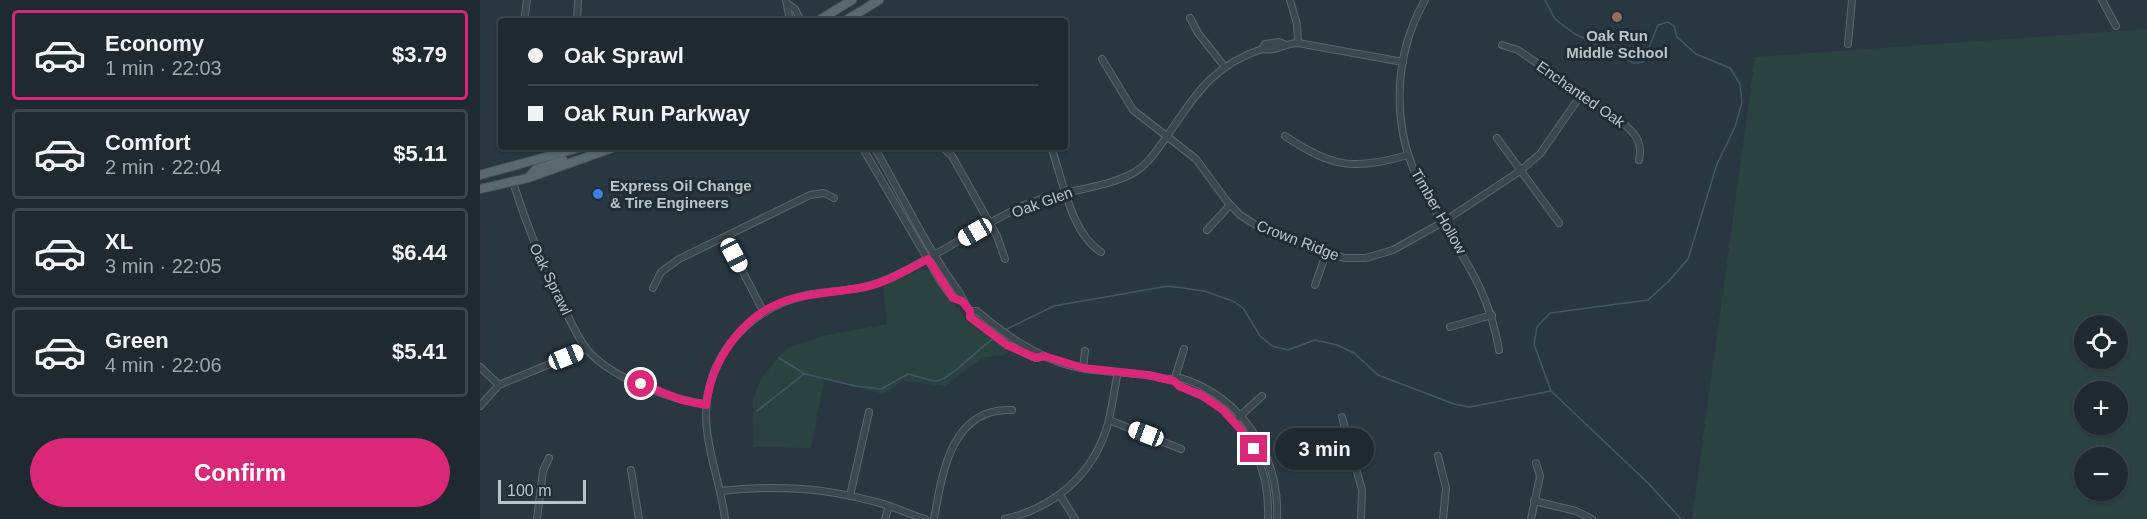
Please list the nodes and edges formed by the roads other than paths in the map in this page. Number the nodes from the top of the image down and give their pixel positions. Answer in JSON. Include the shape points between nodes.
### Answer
{"nodes":[{"id":1,"x":527,"y":0,"type":"edge"},
{"id":2,"x":578,"y":0,"type":"edge"},
{"id":3,"x":852,"y":0,"type":"edge"},
{"id":4,"x":879,"y":0,"type":"edge"},
{"id":5,"x":1290,"y":0,"type":"edge"},
{"id":6,"x":1425,"y":0,"type":"edge"},
{"id":7,"x":1852,"y":0,"type":"edge"},
{"id":8,"x":2102,"y":0,"type":"edge"},
{"id":9,"x":787,"y":2,"type":"edge"},
{"id":10,"x":524,"y":18,"type":"edge"},
{"id":11,"x":577,"y":18,"type":"edge"},
{"id":12,"x":790,"y":18,"type":"edge"},
{"id":13,"x":800,"y":18,"type":"edge"},
{"id":14,"x":823,"y":18,"type":"edge"},
{"id":15,"x":850,"y":18,"type":"edge"},
{"id":16,"x":1190,"y":18,"type":"dead end"},
{"id":17,"x":2116,"y":26,"type":"dead end"},
{"id":18,"x":1298,"y":43,"type":"junction"},
{"id":19,"x":1848,"y":44,"type":"dead end"},
{"id":20,"x":1502,"y":45,"type":"dead end"},
{"id":21,"x":1102,"y":59,"type":"dead end"},
{"id":22,"x":1403,"y":62,"type":"junction"},
{"id":23,"x":1224,"y":66,"type":"junction"},
{"id":24,"x":1581,"y":95,"type":"junction"},
{"id":25,"x":1285,"y":136,"type":"dead end"},
{"id":26,"x":1167,"y":137,"type":"junction"},
{"id":27,"x":1497,"y":138,"type":"dead end"},
{"id":28,"x":571,"y":150,"type":"edge"},
{"id":29,"x":598,"y":150,"type":"edge"},
{"id":30,"x":864,"y":150,"type":"edge"},
{"id":31,"x":876,"y":150,"type":"edge"},
{"id":32,"x":945,"y":150,"type":"edge"},
{"id":33,"x":1052,"y":150,"type":"edge"},
{"id":34,"x":1408,"y":155,"type":"junction"},
{"id":35,"x":1639,"y":160,"type":"dead end"},
{"id":36,"x":1520,"y":171,"type":"junction"},
{"id":37,"x":480,"y":175,"type":"edge"},
{"id":38,"x":513,"y":182,"type":"junction"},
{"id":39,"x":480,"y":189,"type":"edge"},
{"id":40,"x":1064,"y":191,"type":"junction"},
{"id":41,"x":834,"y":198,"type":"dead end"},
{"id":42,"x":1230,"y":205,"type":"junction"},
{"id":43,"x":1443,"y":222,"type":"junction"},
{"id":44,"x":990,"y":223,"type":"junction"},
{"id":45,"x":1559,"y":223,"type":"dead end"},
{"id":46,"x":1208,"y":230,"type":"dead end"},
{"id":47,"x":725,"y":237,"type":"junction"},
{"id":48,"x":1101,"y":252,"type":"dead end"},
{"id":49,"x":934,"y":255,"type":"junction"},
{"id":50,"x":1326,"y":255,"type":"junction"},
{"id":51,"x":1005,"y":258,"type":"dead end"},
{"id":52,"x":928,"y":259,"type":"junction"},
{"id":53,"x":1315,"y":285,"type":"dead end"},
{"id":54,"x":653,"y":288,"type":"dead end"},
{"id":55,"x":962,"y":301,"type":"junction"},
{"id":56,"x":763,"y":311,"type":"junction"},
{"id":57,"x":970,"y":311,"type":"junction"},
{"id":58,"x":1492,"y":315,"type":"junction"},
{"id":59,"x":1450,"y":327,"type":"dead end"},
{"id":60,"x":586,"y":349,"type":"junction"},
{"id":61,"x":1184,"y":349,"type":"dead end"},
{"id":62,"x":1499,"y":350,"type":"dead end"},
{"id":63,"x":1085,"y":351,"type":"dead end"},
{"id":64,"x":1044,"y":356,"type":"junction"},
{"id":65,"x":480,"y":367,"type":"edge"},
{"id":66,"x":1083,"y":368,"type":"junction"},
{"id":67,"x":1118,"y":372,"type":"junction"},
{"id":68,"x":1174,"y":381,"type":"junction"},
{"id":69,"x":499,"y":385,"type":"junction"},
{"id":70,"x":1262,"y":396,"type":"dead end"},
{"id":71,"x":706,"y":405,"type":"junction"},
{"id":72,"x":480,"y":406,"type":"edge"},
{"id":73,"x":1012,"y":410,"type":"dead end"},
{"id":74,"x":869,"y":412,"type":"dead end"},
{"id":75,"x":1241,"y":415,"type":"junction"},
{"id":76,"x":1342,"y":417,"type":"dead end"},
{"id":77,"x":1108,"y":420,"type":"junction"},
{"id":78,"x":1234,"y":421,"type":"junction"},
{"id":79,"x":1181,"y":449,"type":"dead end"},
{"id":80,"x":1438,"y":456,"type":"dead end"},
{"id":81,"x":549,"y":458,"type":"dead end"},
{"id":82,"x":1536,"y":463,"type":"dead end"},
{"id":83,"x":631,"y":470,"type":"dead end"},
{"id":84,"x":720,"y":491,"type":"junction"},
{"id":85,"x":850,"y":495,"type":"junction"},
{"id":86,"x":1060,"y":495,"type":"junction"},
{"id":87,"x":1534,"y":501,"type":"junction"},
{"id":88,"x":889,"y":506,"type":"junction"},
{"id":89,"x":537,"y":519,"type":"edge"},
{"id":90,"x":639,"y":519,"type":"edge"},
{"id":91,"x":725,"y":519,"type":"edge"},
{"id":92,"x":885,"y":519,"type":"edge"},
{"id":93,"x":926,"y":519,"type":"edge"},
{"id":94,"x":934,"y":519,"type":"edge"},
{"id":95,"x":1005,"y":519,"type":"edge"},
{"id":96,"x":1075,"y":519,"type":"edge"},
{"id":97,"x":1268,"y":519,"type":"edge"},
{"id":98,"x":1277,"y":519,"type":"edge"},
{"id":99,"x":1361,"y":519,"type":"edge"},
{"id":100,"x":1443,"y":519,"type":"edge"},
{"id":101,"x":1531,"y":519,"type":"edge"},
{"id":102,"x":1592,"y":519,"type":"edge"}],
"edges":[{"from":1,"to":10,"type":"street"},
{"from":2,"to":11,"type":"street"},
{"from":3,"to":14,"type":"main road"},
{"from":4,"to":15,"type":"main road"},
{"from":5,"to":18,"type":"street"},
{"from":6,"to":22,"type":"street","name":"Timber Hollow","via":[[1410,32]]},
{"from":7,"to":19,"type":"street"},
{"from":8,"to":17,"type":"street"},
{"from":9,"to":12,"type":"street"},
{"from":9,"to":13,"type":"street"},
{"from":16,"to":23,"type":"street"},
{"from":18,"to":22,"type":"street","name":"Oak Glen"},
{"from":18,"to":23,"type":"street","name":"Oak Glen","via":[[1264,44],[1262,49]]},
{"from":20,"to":24,"type":"street","name":"Enchanted Oak","via":[[1518,50]]},
{"from":21,"to":26,"type":"street","name":"Crown Ridge","via":[[1133,110]]},
{"from":22,"to":34,"type":"street","name":"Timber Hollow","via":[[1399,106]]},
{"from":23,"to":26,"type":"street","name":"Oak Glen","via":[[1202,86]]},
{"from":24,"to":35,"type":"street","name":"Enchanted Oak","via":[[1634,133],[1640,145]]},
{"from":24,"to":36,"type":"street","name":"Crown Ridge","via":[[1539,154]]},
{"from":25,"to":34,"type":"street","via":[[1321,158],[1348,166]]},
{"from":26,"to":40,"type":"street","name":"Oak Glen","via":[[1135,172]]},
{"from":26,"to":42,"type":"street","name":"Crown Ridge","via":[[1200,163]]},
{"from":27,"to":36,"type":"street"},
{"from":28,"to":37,"type":"main road"},
{"from":29,"to":38,"type":"main road","via":[[536,169],[528,178]]},
{"from":30,"to":52,"type":"street"},
{"from":31,"to":49,"type":"street"},
{"from":32,"to":44,"type":"street"},
{"from":33,"to":40,"type":"street"},
{"from":34,"to":43,"type":"street","name":"Timber Hollow"},
{"from":36,"to":43,"type":"street","name":"Crown Ridge"},
{"from":36,"to":45,"type":"street"},
{"from":38,"to":39,"type":"main road"},
{"from":38,"to":60,"type":"street","name":"Oak Sprawl","via":[[534,247]]},
{"from":40,"to":44,"type":"street","name":"Oak Glen"},
{"from":40,"to":48,"type":"street","via":[[1089,240]]},
{"from":41,"to":47,"type":"street","via":[[824,193],[810,195]]},
{"from":42,"to":46,"type":"street"},
{"from":42,"to":50,"type":"street","name":"Crown Ridge","via":[[1258,227]]},
{"from":43,"to":50,"type":"street","name":"Crown Ridge","via":[[1385,253],[1359,258]]},
{"from":43,"to":58,"type":"street","name":"Timber Hollow","via":[[1479,281]]},
{"from":44,"to":49,"type":"street","name":"Oak Glen"},
{"from":44,"to":51,"type":"street"},
{"from":47,"to":54,"type":"street","via":[[672,262],[660,272]]},
{"from":47,"to":56,"type":"street"},
{"from":49,"to":52,"type":"street","name":"Oak Glen"},
{"from":49,"to":55,"type":"street"},
{"from":50,"to":53,"type":"street"},
{"from":52,"to":55,"type":"street","via":[[953,298]]},
{"from":52,"to":56,"type":"street","name":"Oak Glen","via":[[870,285],[791,299]]},
{"from":55,"to":57,"type":"street"},
{"from":56,"to":71,"type":"street","name":"Oak Glen","via":[[737,335],[722,356]]},
{"from":57,"to":64,"type":"street","via":[[977,311]]},
{"from":57,"to":64,"type":"street","via":[[970,317],[981,327],[1036,358]]},
{"from":58,"to":59,"type":"street"},
{"from":58,"to":62,"type":"street","name":"Timber Hollow"},
{"from":60,"to":69,"type":"street"},
{"from":60,"to":71,"type":"street","name":"Oak Sprawl","via":[[624,377],[682,400]]},
{"from":61,"to":68,"type":"street"},
{"from":63,"to":66,"type":"street"},
{"from":64,"to":66,"type":"street"},
{"from":65,"to":69,"type":"street"},
{"from":66,"to":67,"type":"street"},
{"from":67,"to":68,"type":"street"},
{"from":67,"to":77,"type":"street"},
{"from":68,"to":75,"type":"street","via":[[1181,378],[1204,387]]},
{"from":68,"to":78,"type":"street","via":[[1209,400]]},
{"from":69,"to":72,"type":"street"},
{"from":70,"to":75,"type":"street"},
{"from":71,"to":84,"type":"street","name":"Oak Glen","via":[[708,445]]},
{"from":73,"to":94,"type":"street","via":[[996,410],[976,419],[953,445],[943,470]]},
{"from":74,"to":85,"type":"street"},
{"from":75,"to":78,"type":"street"},
{"from":75,"to":98,"type":"street","via":[[1270,464]]},
{"from":76,"to":99,"type":"street","via":[[1362,490]]},
{"from":77,"to":79,"type":"street"},
{"from":77,"to":86,"type":"street","via":[[1090,464]]},
{"from":78,"to":97,"type":"street","via":[[1262,466]]},
{"from":80,"to":100,"type":"street","via":[[1446,488]]},
{"from":81,"to":89,"type":"street","via":[[543,471]]},
{"from":82,"to":87,"type":"street","via":[[1540,476]]},
{"from":83,"to":90,"type":"street"},
{"from":84,"to":85,"type":"street","via":[[776,487]]},
{"from":84,"to":91,"type":"street","name":"Oak Glen"},
{"from":85,"to":88,"type":"street"},
{"from":86,"to":95,"type":"street","via":[[1035,510]]},
{"from":86,"to":96,"type":"street"},
{"from":87,"to":101,"type":"street"},
{"from":87,"to":102,"type":"street"},
{"from":88,"to":92,"type":"street"},
{"from":88,"to":93,"type":"street"}]}
